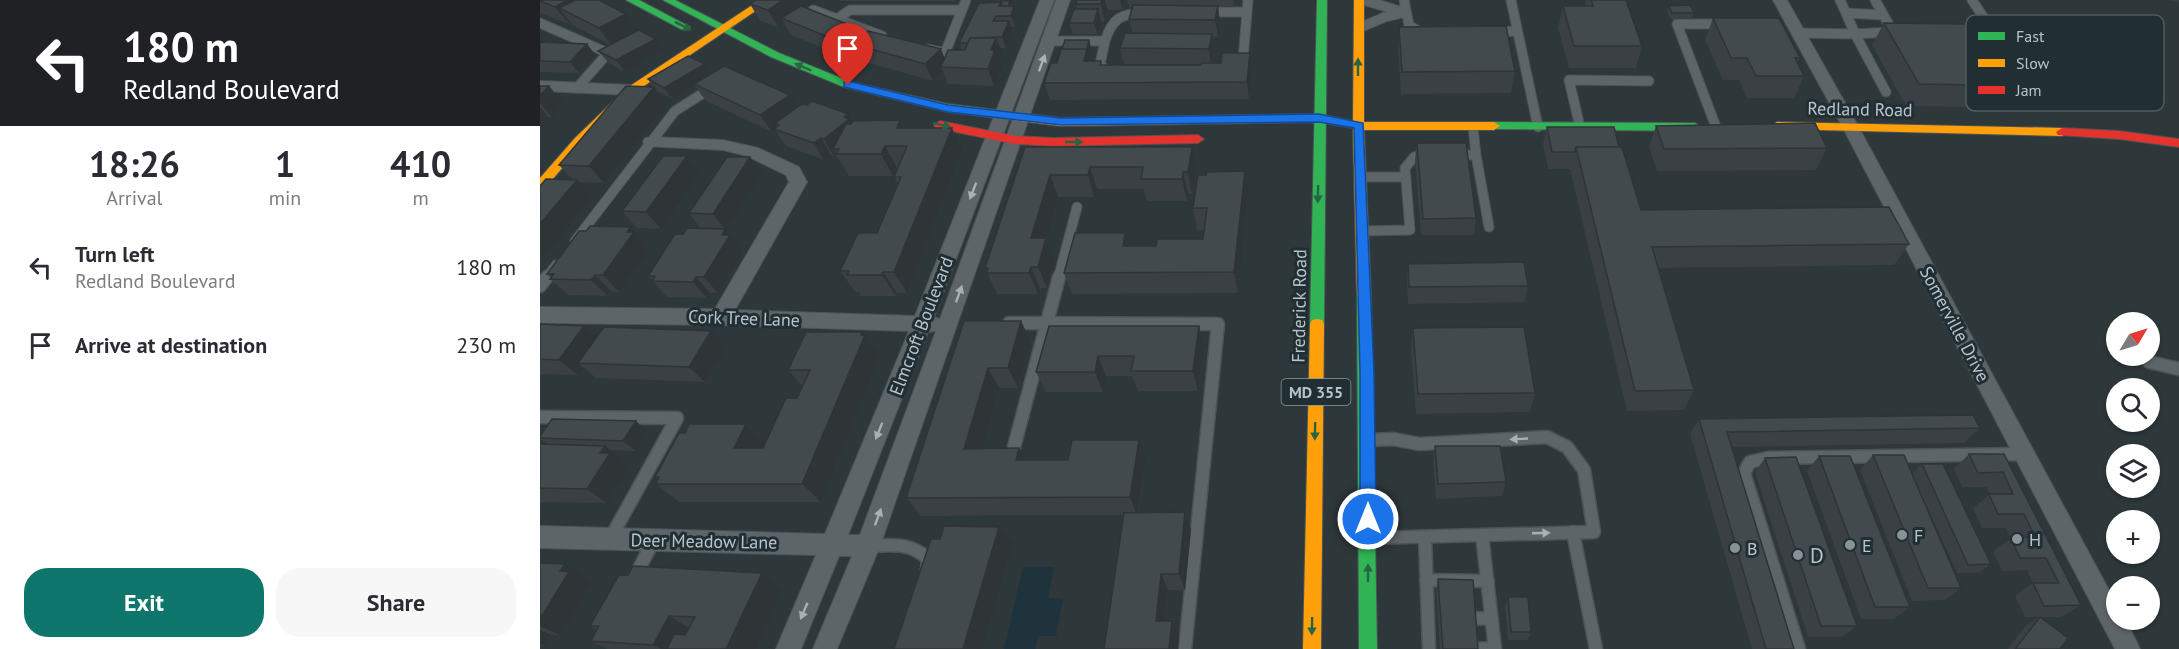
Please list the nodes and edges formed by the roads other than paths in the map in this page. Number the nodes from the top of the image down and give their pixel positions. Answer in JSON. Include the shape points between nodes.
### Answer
{"nodes":[{"id":1,"x":631,"y":0,"type":"edge"},
{"id":2,"x":668,"y":0,"type":"edge"},
{"id":3,"x":767,"y":0,"type":"edge"},
{"id":4,"x":966,"y":0,"type":"edge"},
{"id":5,"x":1047,"y":0,"type":"edge"},
{"id":6,"x":1063,"y":0,"type":"edge"},
{"id":7,"x":1248,"y":0,"type":"edge"},
{"id":8,"x":1322,"y":0,"type":"edge"},
{"id":9,"x":1361,"y":0,"type":"edge"},
{"id":10,"x":1404,"y":0,"type":"edge"},
{"id":11,"x":1511,"y":0,"type":"edge"},
{"id":12,"x":1780,"y":0,"type":"edge"},
{"id":13,"x":1839,"y":0,"type":"edge"},
{"id":14,"x":1875,"y":0,"type":"edge"},
{"id":15,"x":1972,"y":0,"type":"edge"},
{"id":16,"x":813,"y":10,"type":"edge"},
{"id":17,"x":962,"y":10,"type":"junction"},
{"id":18,"x":1247,"y":12,"type":"junction"},
{"id":19,"x":1406,"y":12,"type":"junction"},
{"id":20,"x":1159,"y":13,"type":"edge"},
{"id":21,"x":1192,"y":13,"type":"edge"},
{"id":22,"x":1846,"y":13,"type":"junction"},
{"id":23,"x":1883,"y":15,"type":"junction"},
{"id":24,"x":1982,"y":15,"type":"edge"},
{"id":25,"x":837,"y":19,"type":"junction"},
{"id":26,"x":540,"y":23,"type":"edge"},
{"id":27,"x":1730,"y":24,"type":"edge"},
{"id":28,"x":1792,"y":27,"type":"junction"},
{"id":29,"x":724,"y":28,"type":"junction"},
{"id":30,"x":1359,"y":28,"type":"junction"},
{"id":31,"x":1518,"y":31,"type":"junction"},
{"id":32,"x":1485,"y":32,"type":"edge"},
{"id":33,"x":1893,"y":32,"type":"junction"},
{"id":34,"x":1431,"y":33,"type":"edge"},
{"id":35,"x":1905,"y":33,"type":"edge"},
{"id":36,"x":1856,"y":34,"type":"junction"},
{"id":37,"x":895,"y":40,"type":"edge"},
{"id":38,"x":1050,"y":41,"type":"junction"},
{"id":39,"x":1105,"y":41,"type":"junction"},
{"id":40,"x":714,"y":42,"type":"junction"},
{"id":41,"x":625,"y":44,"type":"edge"},
{"id":42,"x":915,"y":45,"type":"edge"},
{"id":43,"x":573,"y":47,"type":"edge"},
{"id":44,"x":595,"y":48,"type":"junction"},
{"id":45,"x":608,"y":53,"type":"junction"},
{"id":46,"x":1243,"y":60,"type":"edge"},
{"id":47,"x":1111,"y":72,"type":"edge"},
{"id":48,"x":1649,"y":81,"type":"dead end"},
{"id":49,"x":721,"y":82,"type":"edge"},
{"id":50,"x":540,"y":86,"type":"edge"},
{"id":51,"x":577,"y":88,"type":"junction"},
{"id":52,"x":630,"y":90,"type":"junction"},
{"id":53,"x":1886,"y":92,"type":"dead end"},
{"id":54,"x":1002,"y":116,"type":"junction"},
{"id":55,"x":1022,"y":118,"type":"junction"},
{"id":56,"x":1319,"y":118,"type":"junction"},
{"id":57,"x":926,"y":122,"type":"dead end"},
{"id":58,"x":1359,"y":126,"type":"junction"},
{"id":59,"x":1721,"y":126,"type":"joint"},
{"id":60,"x":1759,"y":126,"type":"edge"},
{"id":61,"x":1850,"y":126,"type":"junction"},
{"id":62,"x":1473,"y":127,"type":"junction"},
{"id":63,"x":1538,"y":127,"type":"junction"},
{"id":64,"x":1581,"y":127,"type":"junction"},
{"id":65,"x":993,"y":136,"type":"junction"},
{"id":66,"x":1314,"y":136,"type":"junction"},
{"id":67,"x":1207,"y":139,"type":"dead end"},
{"id":68,"x":1015,"y":140,"type":"junction"},
{"id":69,"x":651,"y":142,"type":"junction"},
{"id":70,"x":2179,"y":143,"type":"edge"},
{"id":71,"x":1476,"y":155,"type":"junction"},
{"id":72,"x":1360,"y":177,"type":"junction"},
{"id":73,"x":1406,"y":177,"type":"junction"},
{"id":74,"x":540,"y":186,"type":"edge"},
{"id":75,"x":1077,"y":207,"type":"dead end"},
{"id":76,"x":1489,"y":228,"type":"dead end"},
{"id":77,"x":1362,"y":231,"type":"junction"},
{"id":78,"x":568,"y":250,"type":"edge"},
{"id":79,"x":561,"y":259,"type":"edge"},
{"id":80,"x":540,"y":286,"type":"edge"},
{"id":81,"x":540,"y":316,"type":"edge"},
{"id":82,"x":721,"y":317,"type":"junction"},
{"id":83,"x":999,"y":323,"type":"edge"},
{"id":84,"x":1046,"y":323,"type":"junction"},
{"id":85,"x":923,"y":324,"type":"junction"},
{"id":86,"x":956,"y":324,"type":"junction"},
{"id":87,"x":2160,"y":365,"type":"edge"},
{"id":88,"x":2179,"y":369,"type":"edge"},
{"id":89,"x":540,"y":417,"type":"edge"},
{"id":90,"x":1367,"y":440,"type":"junction"},
{"id":91,"x":1014,"y":447,"type":"edge"},
{"id":92,"x":2024,"y":454,"type":"junction"},
{"id":93,"x":1573,"y":532,"type":"junction"},
{"id":94,"x":1482,"y":535,"type":"junction"},
{"id":95,"x":540,"y":537,"type":"edge"},
{"id":96,"x":1425,"y":537,"type":"junction"},
{"id":97,"x":1368,"y":538,"type":"junction"},
{"id":98,"x":610,"y":539,"type":"junction"},
{"id":99,"x":654,"y":540,"type":"junction"},
{"id":100,"x":833,"y":544,"type":"junction"},
{"id":101,"x":868,"y":546,"type":"junction"},
{"id":102,"x":1426,"y":579,"type":"junction"},
{"id":103,"x":1488,"y":581,"type":"junction"},
{"id":104,"x":922,"y":583,"type":"edge"},
{"id":105,"x":625,"y":594,"type":"edge"},
{"id":106,"x":1472,"y":618,"type":"edge"},
{"id":107,"x":1492,"y":619,"type":"junction"},
{"id":108,"x":1432,"y":648,"type":"edge"},
{"id":109,"x":788,"y":649,"type":"edge"},
{"id":110,"x":825,"y":649,"type":"edge"},
{"id":111,"x":1185,"y":649,"type":"edge"},
{"id":112,"x":1312,"y":649,"type":"edge"},
{"id":113,"x":1368,"y":649,"type":"edge"},
{"id":114,"x":1474,"y":649,"type":"edge"},
{"id":115,"x":1495,"y":649,"type":"edge"},
{"id":116,"x":1596,"y":649,"type":"edge"},
{"id":117,"x":1800,"y":649,"type":"edge"},
{"id":118,"x":2127,"y":649,"type":"edge"}],
"edges":[{"from":1,"to":40,"type":"main road","one_way":true},
{"from":2,"to":29,"type":"main road"},
{"from":3,"to":29,"type":"main road"},
{"from":4,"to":17,"type":"lane"},
{"from":5,"to":54,"type":"street","name":"Elmcroft Boulevard"},
{"from":6,"to":38,"type":"street","name":"Elmcroft Boulevard"},
{"from":7,"to":18,"type":"lane"},
{"from":8,"to":56,"type":"main road","name":"Frederick Road","number":"MD 355"},
{"from":9,"to":19,"type":"lane"},
{"from":9,"to":30,"type":"main road","number":"MD 355"},
{"from":10,"to":19,"type":"lane"},
{"from":11,"to":31,"type":"lane"},
{"from":12,"to":28,"type":"street","name":"Somerville Drive"},
{"from":13,"to":22,"type":"lane"},
{"from":14,"to":23,"type":"lane"},
{"from":15,"to":24,"type":"lane"},
{"from":16,"to":25,"type":"lane"},
{"from":17,"to":25,"type":"lane","via":[[850,10]]},
{"from":17,"to":42,"type":"lane","via":[[945,53]]},
{"from":18,"to":21,"type":"lane"},
{"from":18,"to":46,"type":"lane"},
{"from":19,"to":30,"type":"lane"},
{"from":19,"to":34,"type":"lane","via":[[1410,29]]},
{"from":20,"to":39,"type":"lane","via":[[1116,16]]},
{"from":22,"to":23,"type":"lane"},
{"from":22,"to":36,"type":"lane"},
{"from":23,"to":33,"type":"lane"},
{"from":25,"to":37,"type":"lane"},
{"from":26,"to":44,"type":"lane"},
{"from":27,"to":59,"type":"lane","via":[[1677,24]]},
{"from":28,"to":36,"type":"lane"},
{"from":28,"to":61,"type":"street","name":"Somerville Drive"},
{"from":29,"to":40,"type":"main road"},
{"from":54,"to":29,"type":"main road","one_way":true,"via":[[848,85],[775,55]]},
{"from":58,"to":30,"type":"main road","number":"MD 355","one_way":true},
{"from":31,"to":32,"type":"lane"},
{"from":31,"to":63,"type":"lane"},
{"from":33,"to":35,"type":"lane"},
{"from":33,"to":36,"type":"lane"},
{"from":36,"to":53,"type":"lane"},
{"from":38,"to":39,"type":"lane"},
{"from":55,"to":38,"type":"street","name":"Elmcroft Boulevard","one_way":true},
{"from":39,"to":47,"type":"lane","via":[[1100,64]]},
{"from":40,"to":52,"type":"main road"},
{"from":41,"to":45,"type":"lane"},
{"from":43,"to":44,"type":"lane"},
{"from":44,"to":45,"type":"lane"},
{"from":45,"to":51,"type":"lane"},
{"from":48,"to":64,"type":"lane","via":[[1569,80]]},
{"from":49,"to":69,"type":"lane","via":[[675,111]]},
{"from":50,"to":51,"type":"street"},
{"from":51,"to":52,"type":"street"},
{"from":52,"to":74,"type":"main road"},
{"from":54,"to":55,"type":"main road"},
{"from":54,"to":65,"type":"street","name":"Elmcroft Boulevard"},
{"from":55,"to":56,"type":"main road","via":[[1111,122]]},
{"from":55,"to":68,"type":"street","name":"Elmcroft Boulevard"},
{"from":56,"to":58,"type":"main road"},
{"from":56,"to":66,"type":"main road","name":"Frederick Road","number":"MD 355"},
{"from":57,"to":65,"type":"main road","one_way":true},
{"from":58,"to":62,"type":"main road"},
{"from":58,"to":66,"type":"main road"},
{"from":58,"to":72,"type":"main road","number":"MD 355"},
{"from":59,"to":64,"type":"main road"},
{"from":60,"to":61,"type":"main road","name":"Redland Road"},
{"from":61,"to":70,"type":"main road","name":"Redland Road","via":[[2073,132]]},
{"from":61,"to":92,"type":"street","name":"Somerville Drive"},
{"from":62,"to":63,"type":"main road"},
{"from":62,"to":71,"type":"lane"},
{"from":63,"to":64,"type":"main road"},
{"from":65,"to":68,"type":"main road"},
{"from":65,"to":85,"type":"street","name":"Elmcroft Boulevard","one_way":true},
{"from":66,"to":112,"type":"main road","name":"Frederick Road","number":"MD 355","one_way":true},
{"from":68,"to":67,"type":"main road","one_way":true},
{"from":86,"to":68,"type":"street","name":"Elmcroft Boulevard","one_way":true},
{"from":69,"to":78,"type":"lane"},
{"from":69,"to":82,"type":"street","via":[[723,145],[752,152],[794,171],[798,182]]},
{"from":71,"to":73,"type":"lane","via":[[1414,157],[1406,162]]},
{"from":71,"to":76,"type":"lane"},
{"from":72,"to":73,"type":"lane"},
{"from":72,"to":77,"type":"main road","number":"MD 355"},
{"from":73,"to":77,"type":"lane","via":[[1410,230]]},
{"from":75,"to":84,"type":"lane"},
{"from":77,"to":90,"type":"main road","number":"MD 355"},
{"from":79,"to":80,"type":"lane"},
{"from":81,"to":82,"type":"street","name":"Cork Tree Lane"},
{"from":82,"to":85,"type":"street","name":"Cork Tree Lane"},
{"from":83,"to":84,"type":"lane"},
{"from":84,"to":91,"type":"lane"},
{"from":84,"to":111,"type":"lane","via":[[1218,324]]},
{"from":85,"to":86,"type":"street","name":"Cork Tree Lane"},
{"from":85,"to":100,"type":"street","name":"Elmcroft Boulevard","one_way":true},
{"from":101,"to":86,"type":"street","name":"Elmcroft Boulevard","one_way":true},
{"from":87,"to":88,"type":"lane"},
{"from":89,"to":98,"type":"lane","via":[[677,418]]},
{"from":93,"to":90,"type":"lane","one_way":true,"via":[[1594,532],[1584,470],[1567,447],[1547,437],[1419,444]]},
{"from":90,"to":97,"type":"main road","number":"MD 355"},
{"from":92,"to":117,"type":"lane","via":[[1768,458],[1750,462],[1744,473]]},
{"from":92,"to":118,"type":"street","name":"Somerville Drive"},
{"from":94,"to":93,"type":"lane","one_way":true},
{"from":93,"to":116,"type":"lane"},
{"from":94,"to":96,"type":"lane"},
{"from":94,"to":103,"type":"lane"},
{"from":95,"to":98,"type":"street","name":"Deer Meadow Lane"},
{"from":96,"to":97,"type":"lane"},
{"from":96,"to":102,"type":"lane"},
{"from":113,"to":97,"type":"main road","number":"MD 355","one_way":true},
{"from":98,"to":99,"type":"street","name":"Deer Meadow Lane"},
{"from":99,"to":100,"type":"street","name":"Deer Meadow Lane"},
{"from":99,"to":105,"type":"lane"},
{"from":100,"to":101,"type":"street","name":"Deer Meadow Lane"},
{"from":100,"to":109,"type":"street","name":"Elmcroft Boulevard","one_way":true},
{"from":101,"to":104,"type":"lane","via":[[909,546],[922,550],[928,559]]},
{"from":101,"to":110,"type":"street","name":"Elmcroft Boulevard"},
{"from":102,"to":103,"type":"lane"},
{"from":102,"to":108,"type":"lane","via":[[1433,619]]},
{"from":103,"to":107,"type":"lane"},
{"from":106,"to":107,"type":"lane"},
{"from":107,"to":115,"type":"lane"},
{"from":114,"to":115,"type":"lane"}]}
